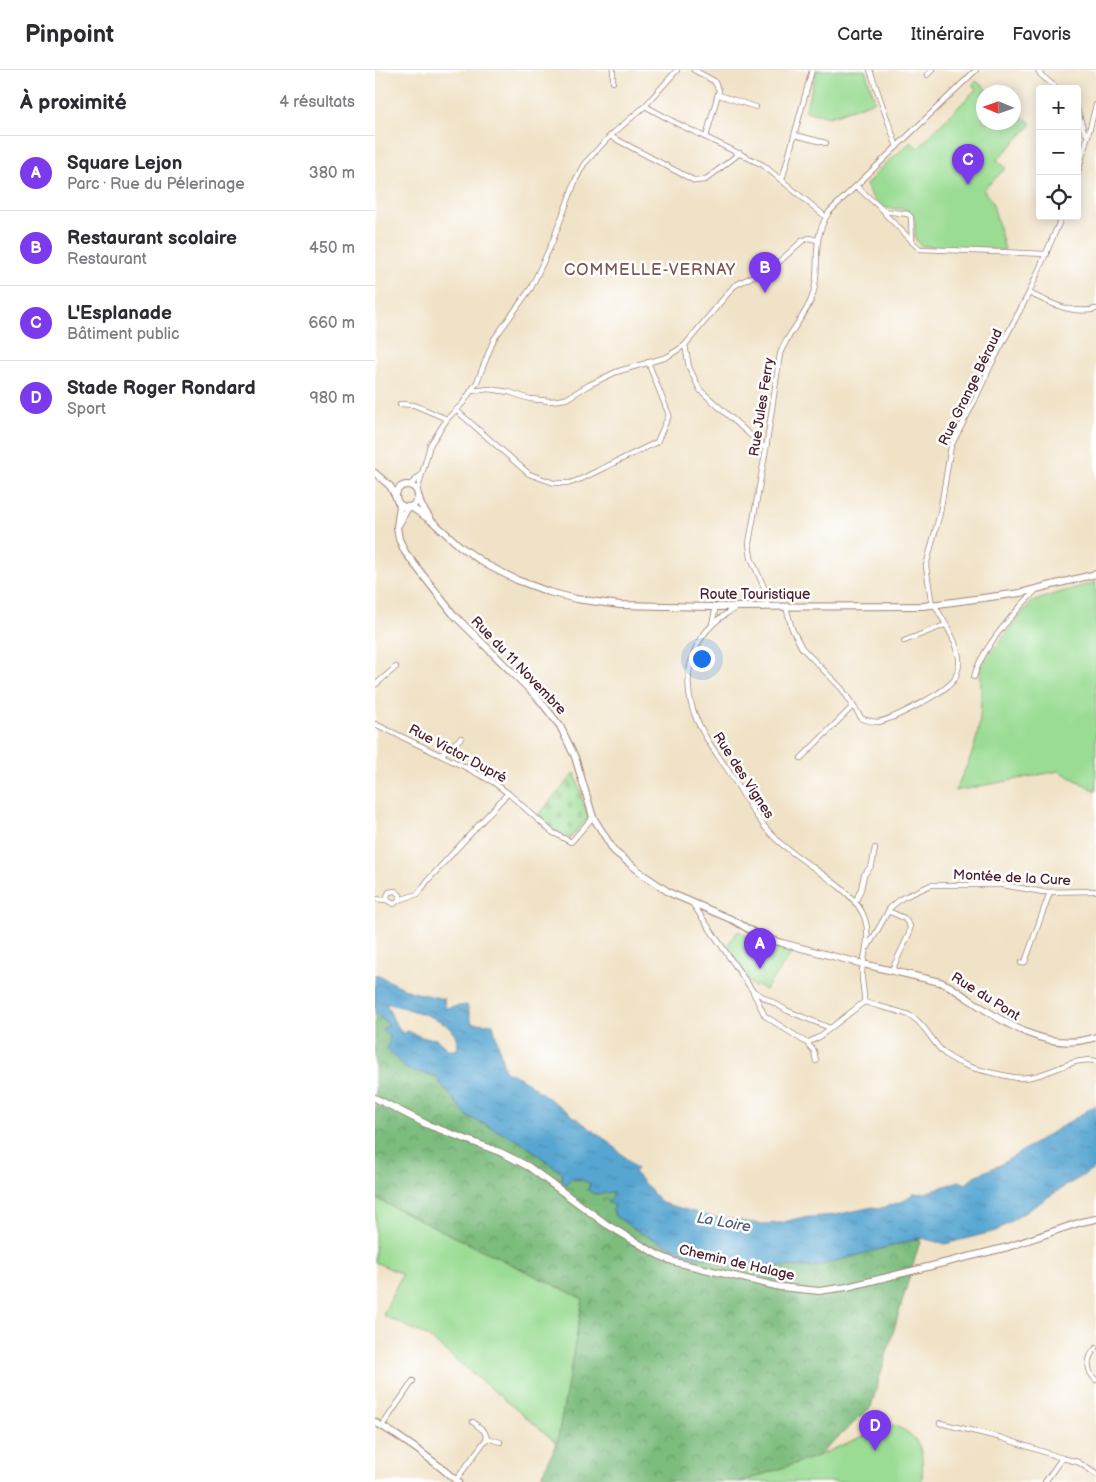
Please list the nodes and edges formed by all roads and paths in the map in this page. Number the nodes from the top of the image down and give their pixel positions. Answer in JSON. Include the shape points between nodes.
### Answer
{"nodes":[{"id":1,"x":613,"y":70,"type":"edge"},
{"id":2,"x":677,"y":70,"type":"edge"},
{"id":3,"x":693,"y":70,"type":"edge"},
{"id":4,"x":812,"y":70,"type":"edge"},
{"id":5,"x":870,"y":70,"type":"edge"},
{"id":6,"x":932,"y":70,"type":"edge"},
{"id":7,"x":975,"y":70,"type":"edge"},
{"id":8,"x":1038,"y":70,"type":"edge"},
{"id":9,"x":927,"y":75,"type":"dead end"},
{"id":10,"x":613,"y":82,"type":"dead end"},
{"id":11,"x":1053,"y":85,"type":"edge"},
{"id":12,"x":719,"y":95,"type":"junction"},
{"id":13,"x":1096,"y":104,"type":"edge"},
{"id":14,"x":645,"y":106,"type":"junction"},
{"id":15,"x":756,"y":107,"type":"dead end"},
{"id":16,"x":1081,"y":120,"type":"edge"},
{"id":17,"x":795,"y":135,"type":"junction"},
{"id":18,"x":610,"y":136,"type":"junction"},
{"id":19,"x":1088,"y":136,"type":"junction"},
{"id":20,"x":706,"y":137,"type":"junction"},
{"id":21,"x":826,"y":143,"type":"dead end"},
{"id":22,"x":897,"y":147,"type":"junction"},
{"id":23,"x":740,"y":153,"type":"junction"},
{"id":24,"x":1077,"y":175,"type":"edge"},
{"id":25,"x":782,"y":180,"type":"junction"},
{"id":26,"x":857,"y":186,"type":"junction"},
{"id":27,"x":884,"y":211,"type":"junction"},
{"id":28,"x":825,"y":217,"type":"junction"},
{"id":29,"x":1060,"y":220,"type":"edge"},
{"id":30,"x":817,"y":240,"type":"junction"},
{"id":31,"x":912,"y":242,"type":"junction"},
{"id":32,"x":1047,"y":254,"type":"junction"},
{"id":33,"x":1029,"y":293,"type":"junction"},
{"id":34,"x":1096,"y":308,"type":"edge"},
{"id":35,"x":685,"y":345,"type":"junction"},
{"id":36,"x":649,"y":362,"type":"junction"},
{"id":37,"x":471,"y":391,"type":"junction"},
{"id":38,"x":400,"y":404,"type":"dead end"},
{"id":39,"x":456,"y":410,"type":"junction"},
{"id":40,"x":447,"y":419,"type":"junction"},
{"id":41,"x":767,"y":449,"type":"junction"},
{"id":42,"x":375,"y":473,"type":"edge"},
{"id":43,"x":420,"y":476,"type":"junction"},
{"id":44,"x":384,"y":479,"type":"junction"},
{"id":45,"x":408,"y":485,"type":"junction"},
{"id":46,"x":418,"y":494,"type":"junction"},
{"id":47,"x":396,"y":497,"type":"junction"},
{"id":48,"x":400,"y":504,"type":"junction"},
{"id":49,"x":409,"y":507,"type":"junction"},
{"id":50,"x":433,"y":522,"type":"junction"},
{"id":51,"x":397,"y":528,"type":"junction"},
{"id":52,"x":1096,"y":574,"type":"edge"},
{"id":53,"x":1037,"y":589,"type":"junction"},
{"id":54,"x":739,"y":606,"type":"junction"},
{"id":55,"x":933,"y":606,"type":"junction"},
{"id":56,"x":712,"y":607,"type":"junction"},
{"id":57,"x":767,"y":607,"type":"junction"},
{"id":58,"x":786,"y":607,"type":"junction"},
{"id":59,"x":712,"y":624,"type":"junction"},
{"id":60,"x":945,"y":626,"type":"junction"},
{"id":61,"x":904,"y":641,"type":"dead end"},
{"id":62,"x":396,"y":668,"type":"dead end"},
{"id":63,"x":974,"y":677,"type":"dead end"},
{"id":64,"x":375,"y":685,"type":"edge"},
{"id":65,"x":853,"y":706,"type":"junction"},
{"id":66,"x":375,"y":724,"type":"edge"},
{"id":67,"x":461,"y":738,"type":"dead end"},
{"id":68,"x":441,"y":755,"type":"junction"},
{"id":69,"x":801,"y":758,"type":"dead end"},
{"id":70,"x":508,"y":793,"type":"junction"},
{"id":71,"x":593,"y":817,"type":"junction"},
{"id":72,"x":875,"y":848,"type":"dead end"},
{"id":73,"x":1096,"y":891,"type":"edge"},
{"id":74,"x":1050,"y":892,"type":"junction"},
{"id":75,"x":375,"y":899,"type":"edge"},
{"id":76,"x":387,"y":900,"type":"junction"},
{"id":77,"x":399,"y":900,"type":"junction"},
{"id":78,"x":692,"y":903,"type":"junction"},
{"id":79,"x":855,"y":903,"type":"junction"},
{"id":80,"x":888,"y":911,"type":"junction"},
{"id":81,"x":867,"y":948,"type":"junction"},
{"id":82,"x":1021,"y":963,"type":"dead end"},
{"id":83,"x":863,"y":964,"type":"junction"},
{"id":84,"x":892,"y":970,"type":"junction"},
{"id":85,"x":752,"y":990,"type":"junction"},
{"id":86,"x":864,"y":1002,"type":"junction"},
{"id":87,"x":830,"y":1028,"type":"junction"},
{"id":88,"x":1096,"y":1037,"type":"edge"},
{"id":89,"x":807,"y":1043,"type":"junction"},
{"id":90,"x":816,"y":1061,"type":"dead end"},
{"id":91,"x":1096,"y":1061,"type":"edge"},
{"id":92,"x":375,"y":1098,"type":"edge"},
{"id":93,"x":1096,"y":1219,"type":"edge"},
{"id":94,"x":1096,"y":1348,"type":"edge"},
{"id":95,"x":413,"y":1380,"type":"dead end"},
{"id":96,"x":1096,"y":1380,"type":"edge"},
{"id":97,"x":375,"y":1422,"type":"edge"},
{"id":98,"x":473,"y":1422,"type":"dead end"},
{"id":99,"x":939,"y":1423,"type":"dead end"},
{"id":100,"x":382,"y":1426,"type":"junction"},
{"id":101,"x":487,"y":1438,"type":"junction"},
{"id":102,"x":500,"y":1442,"type":"dead end"},
{"id":103,"x":1062,"y":1458,"type":"junction"},
{"id":104,"x":1096,"y":1474,"type":"edge"},
{"id":105,"x":457,"y":1481,"type":"edge"},
{"id":106,"x":1045,"y":1482,"type":"edge"}],
"edges":[{"from":1,"to":10,"type":"street"},
{"from":2,"to":14,"type":"street"},
{"from":3,"to":12,"type":"street","via":[[714,82]]},
{"from":4,"to":17,"type":"street"},
{"from":5,"to":22,"type":"street"},
{"from":6,"to":9,"type":"street"},
{"from":7,"to":22,"type":"street","name":"Rue Jules Ferry"},
{"from":8,"to":11,"type":"street"},
{"from":12,"to":15,"type":"street"},
{"from":12,"to":20,"type":"street"},
{"from":13,"to":19,"type":"street"},
{"from":14,"to":18,"type":"street"},
{"from":14,"to":20,"type":"street"},
{"from":16,"to":19,"type":"street"},
{"from":17,"to":21,"type":"street"},
{"from":17,"to":25,"type":"street"},
{"from":18,"to":23,"type":"street","via":[[695,181],[705,180]]},
{"from":18,"to":37,"type":"street","via":[[584,164],[531,288],[494,339]]},
{"from":19,"to":24,"type":"street"},
{"from":20,"to":23,"type":"street"},
{"from":22,"to":26,"type":"street","name":"Rue Jules Ferry"},
{"from":23,"to":25,"type":"street"},
{"from":25,"to":28,"type":"street"},
{"from":26,"to":27,"type":"street"},
{"from":26,"to":28,"type":"street","name":"Rue Jules Ferry"},
{"from":27,"to":31,"type":"street"},
{"from":27,"to":31,"type":"street","via":[[911,217]]},
{"from":28,"to":30,"type":"street","name":"Rue Jules Ferry"},
{"from":29,"to":32,"type":"street","name":"Rue Grange Béraud"},
{"from":30,"to":35,"type":"street","via":[[809,238],[802,241],[778,263],[735,286]]},
{"from":30,"to":41,"type":"street","name":"Rue Jules Ferry","via":[[813,296],[780,354]]},
{"from":31,"to":32,"type":"street","via":[[919,249],[927,250]]},
{"from":32,"to":33,"type":"street","name":"Rue Grange Béraud"},
{"from":33,"to":34,"type":"street","via":[[1066,309],[1083,311]]},
{"from":33,"to":55,"type":"street","name":"Rue Grange Béraud","via":[[951,446],[940,513],[926,566]]},
{"from":35,"to":36,"type":"street","via":[[667,357]]},
{"from":35,"to":41,"type":"street","via":[[689,367],[700,390]]},
{"from":36,"to":37,"type":"street","via":[[589,384],[566,399],[530,399],[489,389]]},
{"from":36,"to":39,"type":"street","via":[[669,415],[657,442],[570,483],[554,483],[529,474]]},
{"from":37,"to":39,"type":"street"},
{"from":38,"to":40,"type":"street","via":[[414,405]]},
{"from":39,"to":40,"type":"street"},
{"from":40,"to":43,"type":"street","via":[[430,445]]},
{"from":41,"to":57,"type":"street","name":"Rue Jules Ferry","via":[[749,543],[751,558],[767,594]]},
{"from":42,"to":44,"type":"street"},
{"from":43,"to":45,"type":"street"},
{"from":43,"to":46,"type":"street"},
{"from":44,"to":45,"type":"street"},
{"from":44,"to":47,"type":"street"},
{"from":45,"to":46,"type":"street"},
{"from":45,"to":47,"type":"street","via":[[400,488]]},
{"from":46,"to":49,"type":"street","via":[[417,502]]},
{"from":46,"to":50,"type":"street","name":"Route Touristique","via":[[421,505]]},
{"from":47,"to":48,"type":"street"},
{"from":48,"to":49,"type":"street"},
{"from":48,"to":51,"type":"street","name":"Rue du 11 Novembre"},
{"from":49,"to":50,"type":"street","name":"Route Touristique"},
{"from":49,"to":51,"type":"street"},
{"from":50,"to":56,"type":"street","name":"Route Touristique","via":[[487,565],[549,592],[620,605]]},
{"from":51,"to":71,"type":"street","name":"Rue du 11 Novembre","via":[[405,552],[453,614],[538,698],[560,726],[575,757]]},
{"from":52,"to":53,"type":"street","name":"Route Touristique"},
{"from":53,"to":55,"type":"street","name":"Route Touristique"},
{"from":53,"to":63,"type":"street","via":[[980,658]]},
{"from":54,"to":56,"type":"street","name":"Route Touristique"},
{"from":54,"to":57,"type":"street","name":"Route Touristique"},
{"from":54,"to":59,"type":"street","name":"Rue des Vignes"},
{"from":55,"to":58,"type":"street","name":"Route Touristique"},
{"from":55,"to":60,"type":"street","name":"Rue Grange Béraud"},
{"from":56,"to":59,"type":"street","via":[[715,611]]},
{"from":57,"to":58,"type":"street","name":"Route Touristique"},
{"from":58,"to":65,"type":"street","name":"Rue Grange Béraud","via":[[792,629],[803,648],[842,689]]},
{"from":59,"to":79,"type":"street","name":"Rue des Vignes","via":[[698,644],[687,676],[695,715],[703,733],[760,823]]},
{"from":60,"to":61,"type":"street"},
{"from":60,"to":65,"type":"street","name":"Rue Grange Béraud","via":[[959,654],[956,676],[948,686],[888,719],[876,722],[862,719]]},
{"from":62,"to":64,"type":"street"},
{"from":65,"to":69,"type":"street"},
{"from":66,"to":68,"type":"street","name":"Rue Victor Dupré"},
{"from":67,"to":68,"type":"street"},
{"from":68,"to":70,"type":"street","name":"Rue Victor Dupré"},
{"from":70,"to":71,"type":"street","name":"Rue Victor Dupré","via":[[552,832],[571,842]]},
{"from":70,"to":77,"type":"street","via":[[418,894]]},
{"from":71,"to":78,"type":"street","name":"Rue du 11 Novembre","via":[[614,851],[670,893]]},
{"from":72,"to":79,"type":"street","via":[[872,865]]},
{"from":73,"to":74,"type":"street","name":"Montée de la Cure"},
{"from":74,"to":80,"type":"street","name":"Montée de la Cure","via":[[1003,885],[931,884],[902,898]]},
{"from":74,"to":82,"type":"street","via":[[1025,962]]},
{"from":75,"to":76,"type":"street"},
{"from":76,"to":77,"type":"street","via":[[392,904]]},
{"from":76,"to":77,"type":"street","via":[[393,891],[399,893]]},
{"from":78,"to":83,"type":"street","name":"Rue du 11 Novembre","via":[[775,941]]},
{"from":78,"to":85,"type":"street"},
{"from":79,"to":81,"type":"street","name":"Rue des Vignes","via":[[866,926]]},
{"from":80,"to":81,"type":"street","name":"Montée de la Cure"},
{"from":80,"to":84,"type":"street","via":[[904,918],[910,926]]},
{"from":81,"to":83,"type":"street","name":"Rue des Vignes"},
{"from":83,"to":84,"type":"street","name":"Rue du Pont"},
{"from":83,"to":86,"type":"street","name":"Rue des Vignes"},
{"from":84,"to":88,"type":"street","name":"Rue du Pont","via":[[949,986],[1013,1028],[1032,1036],[1065,1042],[1083,1042]]},
{"from":85,"to":87,"type":"street","via":[[788,1011]]},
{"from":85,"to":89,"type":"street","via":[[765,1016]]},
{"from":86,"to":87,"type":"street"},
{"from":86,"to":91,"type":"street","via":[[909,1015],[945,1054],[961,1064],[1027,1078],[1084,1060]]},
{"from":87,"to":89,"type":"street"},
{"from":89,"to":90,"type":"street","via":[[814,1050]]},
{"from":92,"to":93,"type":"street","name":"Chemin de Halage","via":[[428,1125],[500,1152],[529,1167],[606,1224],[658,1255],[781,1287],[819,1291],[847,1287],[1008,1247]]},
{"from":94,"to":96,"type":"street","via":[[1088,1361]]},
{"from":95,"to":100,"type":"street"},
{"from":97,"to":100,"type":"street"},
{"from":98,"to":101,"type":"street","via":[[485,1431]]},
{"from":99,"to":103,"type":"street","via":[[1002,1438]]},
{"from":100,"to":105,"type":"street"},
{"from":101,"to":102,"type":"street"},
{"from":101,"to":105,"type":"street"},
{"from":103,"to":104,"type":"street","via":[[1078,1462]]},
{"from":103,"to":106,"type":"street"}]}
